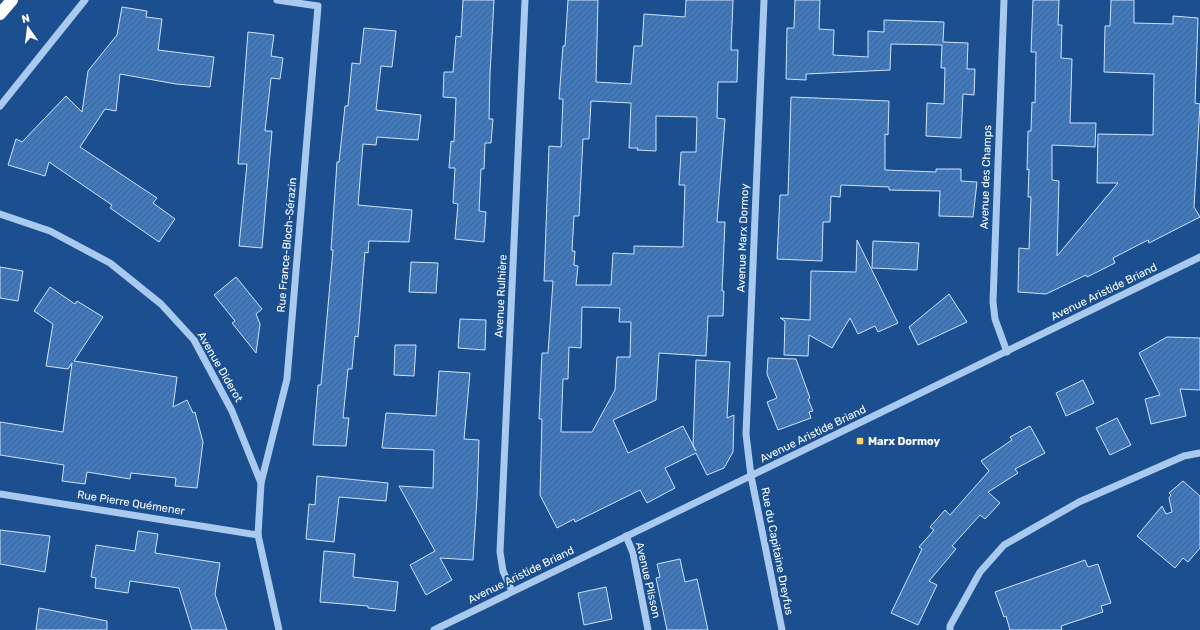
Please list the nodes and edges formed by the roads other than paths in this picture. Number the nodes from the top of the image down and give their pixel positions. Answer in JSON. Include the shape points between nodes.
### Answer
{"nodes":[{"id":1,"x":12,"y":0,"type":"edge"},
{"id":2,"x":85,"y":0,"type":"edge"},
{"id":3,"x":277,"y":0,"type":"edge"},
{"id":4,"x":525,"y":0,"type":"edge"},
{"id":5,"x":764,"y":0,"type":"edge"},
{"id":6,"x":1004,"y":0,"type":"edge"},
{"id":7,"x":0,"y":14,"type":"edge"},
{"id":8,"x":0,"y":106,"type":"edge"},
{"id":9,"x":0,"y":214,"type":"edge"},
{"id":10,"x":1200,"y":257,"type":"edge"},
{"id":11,"x":1007,"y":352,"type":"junction"},
{"id":12,"x":1200,"y":453,"type":"edge"},
{"id":13,"x":751,"y":476,"type":"junction"},
{"id":14,"x":261,"y":483,"type":"junction"},
{"id":15,"x":0,"y":494,"type":"edge"},
{"id":16,"x":258,"y":535,"type":"junction"},
{"id":17,"x":626,"y":536,"type":"junction"},
{"id":18,"x":512,"y":591,"type":"junction"},
{"id":19,"x":278,"y":630,"type":"edge"},
{"id":20,"x":434,"y":630,"type":"edge"},
{"id":21,"x":648,"y":630,"type":"edge"},
{"id":22,"x":782,"y":630,"type":"edge"},
{"id":23,"x":950,"y":630,"type":"edge"}],
"edges":[{"from":1,"to":7,"type":"highway"},
{"from":2,"to":8,"type":"street"},
{"from":3,"to":14,"type":"street","name":"Rue France-Bloch-Sérazin","via":[[318,6],[287,379]]},
{"from":4,"to":18,"type":"street","name":"Avenue Rulhière","via":[[500,552],[503,571]]},
{"from":5,"to":13,"type":"street","name":"Avenue Marx Dormoy","via":[[746,434]]},
{"from":6,"to":11,"type":"street","name":"Avenue des Champs","via":[[993,302],[995,319]]},
{"from":9,"to":14,"type":"street","name":"Avenue Diderot","via":[[50,231],[110,263],[161,304],[194,340],[232,410]]},
{"from":10,"to":11,"type":"street","name":"Avenue Aristide Briand"},
{"from":11,"to":13,"type":"street","name":"Avenue Aristide Briand"},
{"from":12,"to":23,"type":"street","via":[[1184,456],[1079,502],[1004,544],[980,572]]},
{"from":13,"to":17,"type":"street","name":"Avenue Aristide Briand"},
{"from":13,"to":22,"type":"street","name":"Rue du Capitaine Dreyfus"},
{"from":14,"to":16,"type":"street","name":"Avenue Diderot"},
{"from":15,"to":16,"type":"street","name":"Rue Pierre Quémener"},
{"from":16,"to":19,"type":"street","name":"Avenue Diderot"},
{"from":17,"to":18,"type":"street","name":"Avenue Aristide Briand"},
{"from":17,"to":21,"type":"street","name":"Avenue Plisson","via":[[633,553]]},
{"from":18,"to":20,"type":"street","name":"Avenue Aristide Briand"}]}
